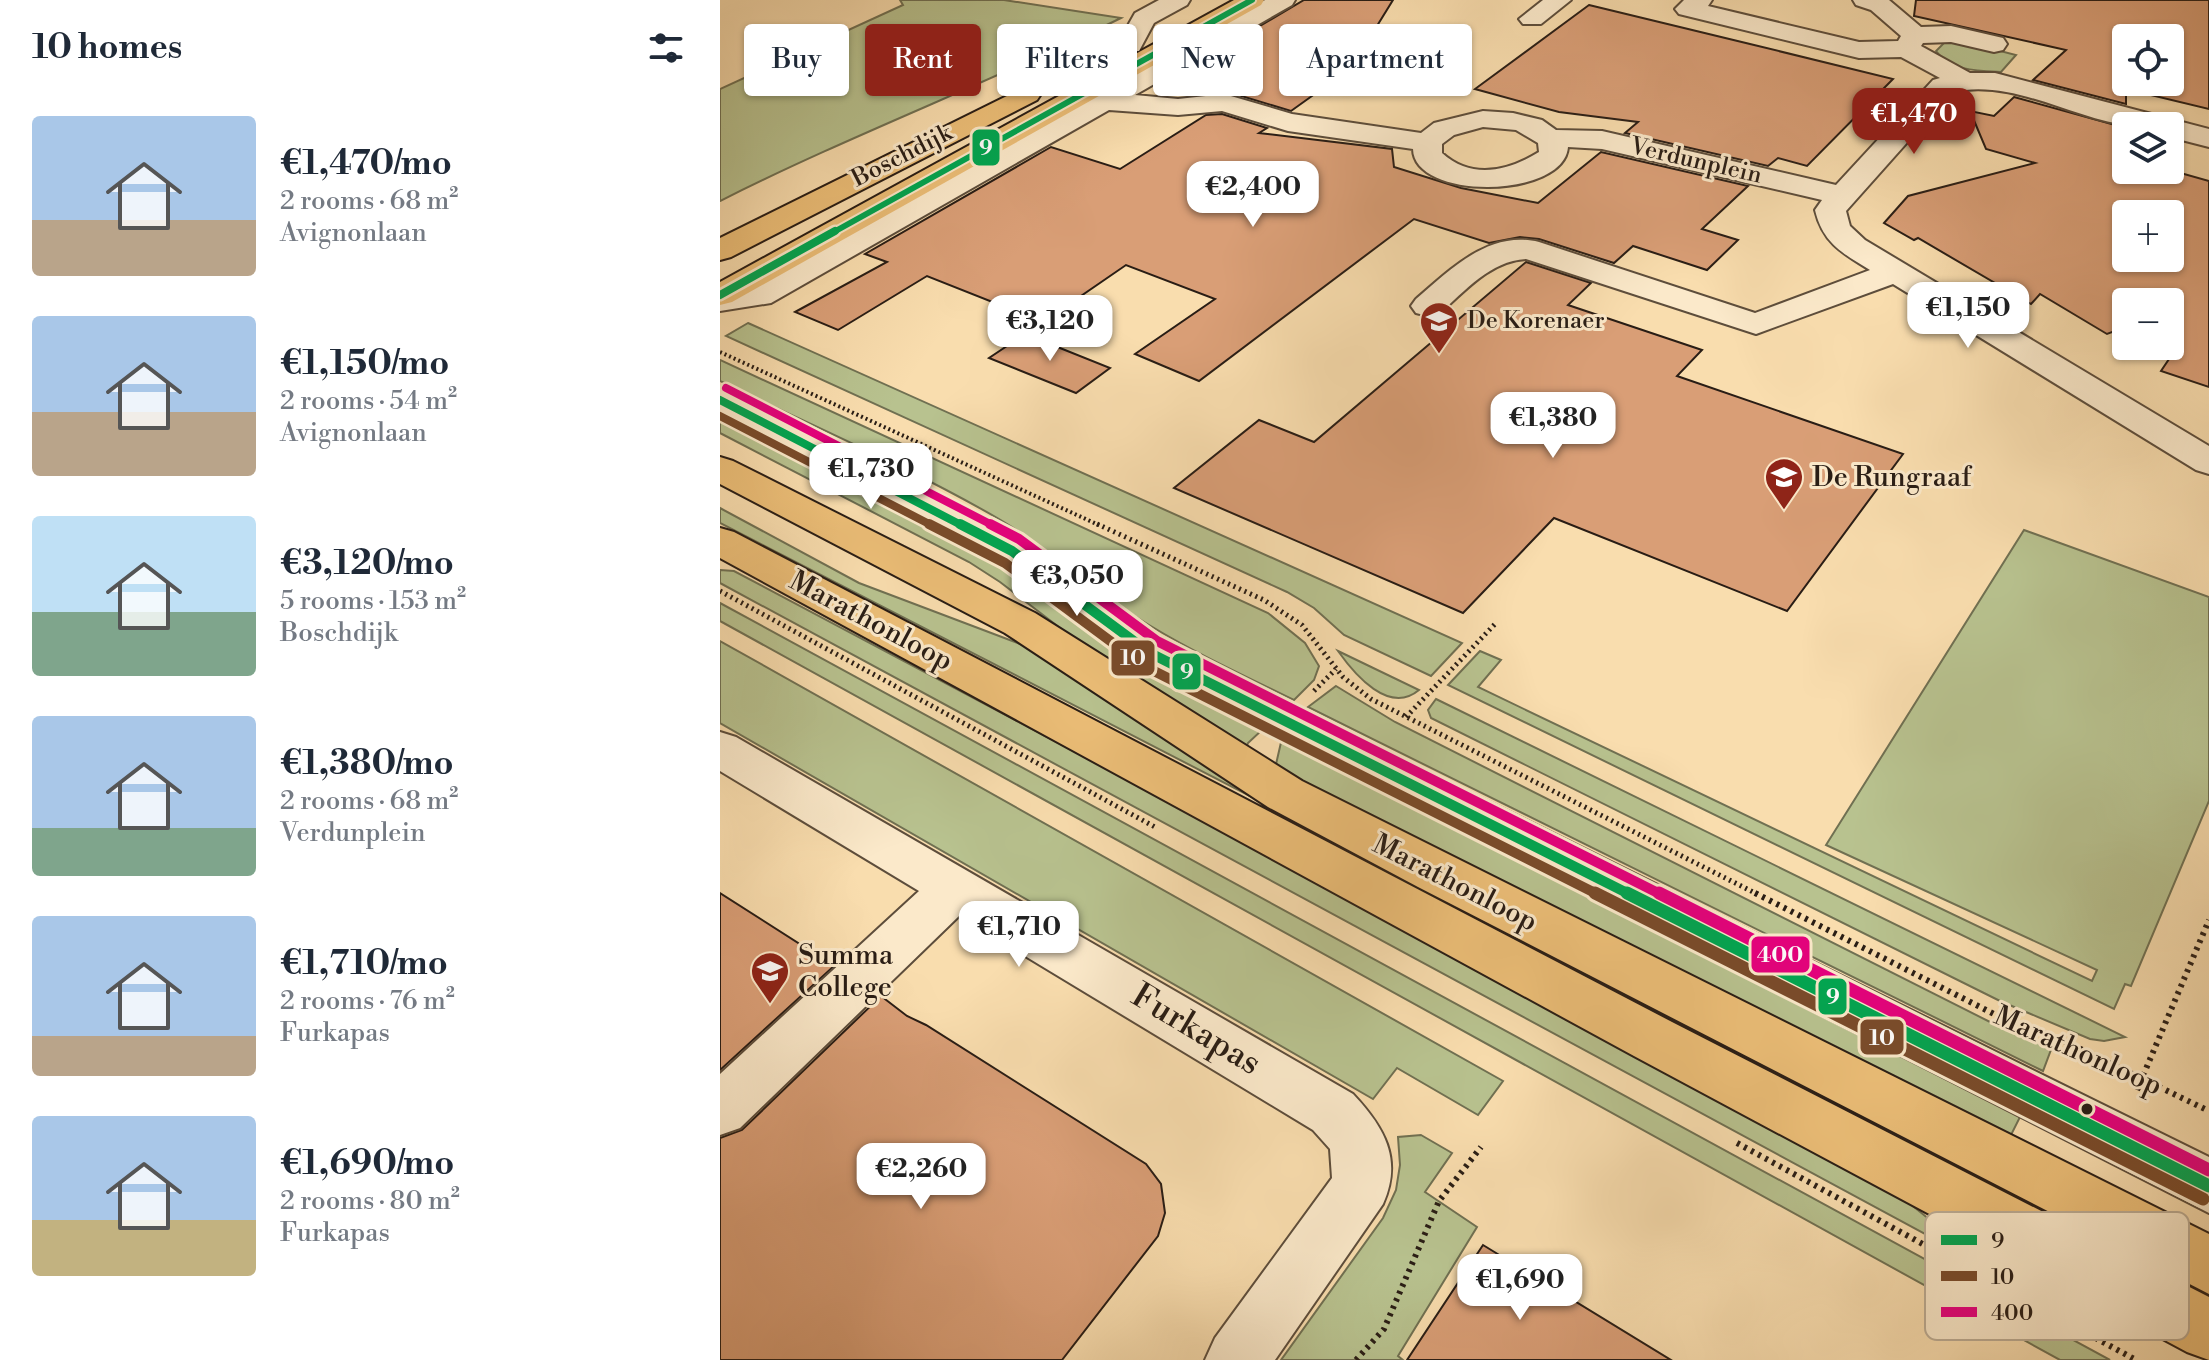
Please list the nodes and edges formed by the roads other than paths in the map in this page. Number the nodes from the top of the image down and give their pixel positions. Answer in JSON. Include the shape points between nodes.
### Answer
{"nodes":[{"id":1,"x":1178,"y":0,"type":"edge"},
{"id":2,"x":1211,"y":0,"type":"edge"},
{"id":3,"x":1252,"y":0,"type":"edge"},
{"id":4,"x":1283,"y":0,"type":"edge"},
{"id":5,"x":1559,"y":0,"type":"edge"},
{"id":6,"x":1865,"y":0,"type":"edge"},
{"id":7,"x":1684,"y":4,"type":"edge"},
{"id":8,"x":1532,"y":19,"type":"dead end"},
{"id":9,"x":1137,"y":32,"type":"edge"},
{"id":10,"x":1137,"y":41,"type":"edge"},
{"id":11,"x":1911,"y":42,"type":"junction"},
{"id":12,"x":1994,"y":44,"type":"dead end"},
{"id":13,"x":1965,"y":81,"type":"junction"},
{"id":14,"x":1022,"y":96,"type":"edge"},
{"id":15,"x":1104,"y":101,"type":"junction"},
{"id":16,"x":2112,"y":112,"type":"edge"},
{"id":17,"x":2184,"y":132,"type":"edge"},
{"id":18,"x":1550,"y":138,"type":"junction"},
{"id":19,"x":2209,"y":138,"type":"edge"},
{"id":20,"x":1425,"y":142,"type":"junction"},
{"id":21,"x":1841,"y":195,"type":"junction"},
{"id":22,"x":720,"y":250,"type":"edge"},
{"id":23,"x":1896,"y":272,"type":"junction"},
{"id":24,"x":720,"y":295,"type":"edge"},
{"id":25,"x":720,"y":301,"type":"edge"},
{"id":26,"x":1428,"y":306,"type":"dead end"},
{"id":27,"x":720,"y":400,"type":"edge"},
{"id":28,"x":2209,"y":462,"type":"edge"},
{"id":29,"x":720,"y":469,"type":"edge"},
{"id":30,"x":720,"y":541,"type":"edge"},
{"id":31,"x":720,"y":749,"type":"edge"},
{"id":32,"x":956,"y":888,"type":"junction"},
{"id":33,"x":720,"y":1110,"type":"edge"},
{"id":34,"x":2209,"y":1186,"type":"edge"},
{"id":35,"x":1984,"y":1212,"type":"edge"},
{"id":36,"x":2104,"y":1212,"type":"edge"},
{"id":37,"x":2189,"y":1255,"type":"edge"},
{"id":38,"x":2209,"y":1265,"type":"edge"},
{"id":39,"x":2189,"y":1320,"type":"edge"},
{"id":40,"x":2209,"y":1330,"type":"edge"},
{"id":41,"x":1237,"y":1360,"type":"edge"}],
"edges":[{"from":1,"to":9,"type":"street","name":"Boschdijk","via":[[1144,18]]},
{"from":2,"to":10,"type":"main road","name":"Boschdijk"},
{"from":3,"to":24,"type":"main road","name":"Boschdijk"},
{"from":4,"to":15,"type":"street","name":"Boschdijk"},
{"from":5,"to":8,"type":"street"},
{"from":6,"to":11,"type":"street","via":[[1880,5]]},
{"from":7,"to":11,"type":"street","via":[[1859,50]]},
{"from":11,"to":12,"type":"street","via":[[1951,34]]},
{"from":11,"to":13,"type":"street"},
{"from":13,"to":16,"type":"street","via":[[1995,81]]},
{"from":13,"to":21,"type":"street","via":[[1943,86]]},
{"from":14,"to":22,"type":"main road","name":"Boschdijk"},
{"from":15,"to":20,"type":"street","via":[[1178,107],[1224,102],[1288,122]]},
{"from":15,"to":25,"type":"street","name":"Boschdijk","via":[[759,296]]},
{"from":17,"to":19,"type":"street"},
{"from":18,"to":20,"type":"street","name":"Verdunplein","via":[[1530,126],[1483,119],[1456,122]]},
{"from":18,"to":20,"type":"street","via":[[1553,156],[1539,169],[1486,180],[1443,170],[1424,152]]},
{"from":18,"to":21,"type":"street","name":"Verdunplein","via":[[1602,140]]},
{"from":21,"to":23,"type":"street","via":[[1830,210],[1835,229]]},
{"from":23,"to":26,"type":"street","via":[[1756,324],[1528,249],[1507,248],[1487,256]]},
{"from":23,"to":28,"type":"street"},
{"from":27,"to":34,"type":"street","name":"Marathonloop","via":[[1012,551],[1150,653]]},
{"from":29,"to":36,"type":"main road","name":"Marathonloop","via":[[1020,623],[1299,801]]},
{"from":30,"to":35,"type":"main road","name":"Marathonloop"},
{"from":31,"to":32,"type":"street","name":"Furkapas"},
{"from":32,"to":33,"type":"street"},
{"from":32,"to":41,"type":"street","name":"Furkapas","via":[[1333,1112],[1358,1139],[1362,1185]]},
{"from":37,"to":38,"type":"main road","name":"Marathonloop"},
{"from":39,"to":40,"type":"main road","name":"Marathonloop"}]}
